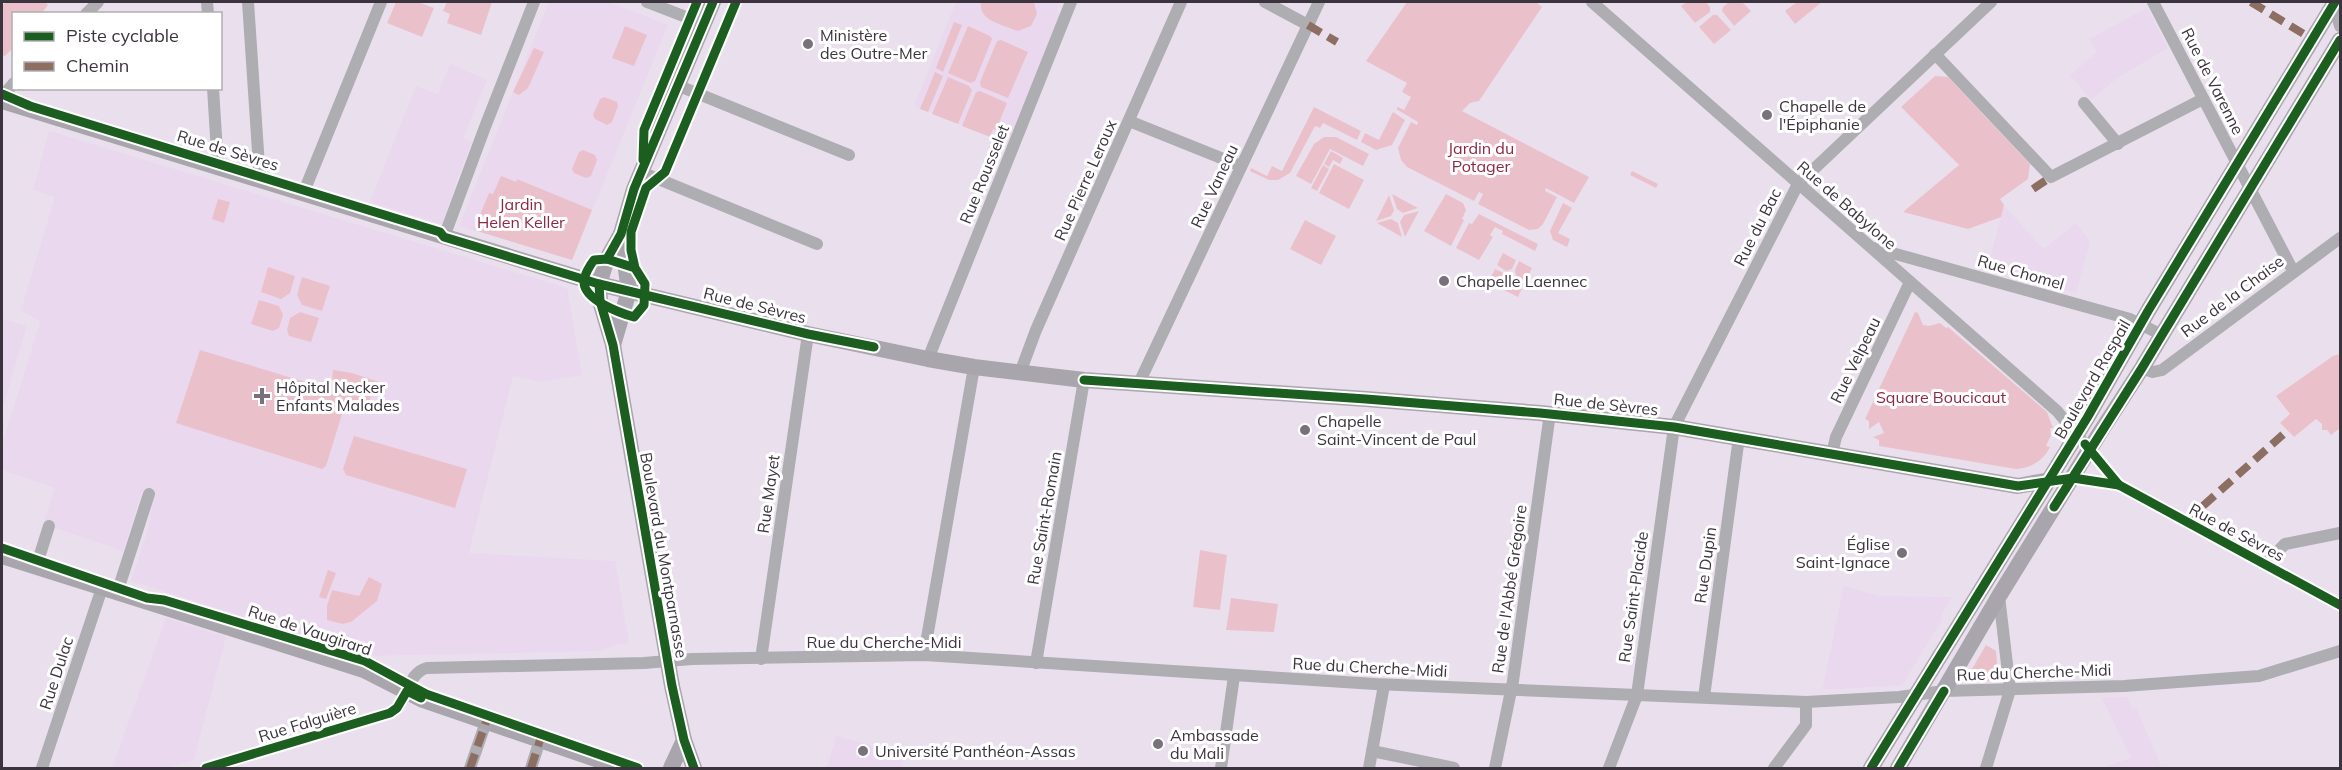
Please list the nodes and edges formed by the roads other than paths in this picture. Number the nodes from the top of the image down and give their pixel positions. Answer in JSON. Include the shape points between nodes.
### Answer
{"nodes":[{"id":1,"x":248,"y":2,"type":"edge"},
{"id":2,"x":381,"y":2,"type":"edge"},
{"id":3,"x":534,"y":2,"type":"edge"},
{"id":4,"x":647,"y":2,"type":"edge"},
{"id":5,"x":713,"y":2,"type":"edge"},
{"id":6,"x":1071,"y":2,"type":"edge"},
{"id":7,"x":1181,"y":2,"type":"edge"},
{"id":8,"x":1265,"y":2,"type":"edge"},
{"id":9,"x":1318,"y":2,"type":"edge"},
{"id":10,"x":1593,"y":2,"type":"edge"},
{"id":11,"x":1991,"y":2,"type":"edge"},
{"id":12,"x":2153,"y":2,"type":"edge"},
{"id":13,"x":2334,"y":2,"type":"edge"},
{"id":14,"x":704,"y":24,"type":"junction"},
{"id":15,"x":1308,"y":25,"type":"junction"},
{"id":16,"x":2340,"y":26,"type":"edge"},
{"id":17,"x":2340,"y":40,"type":"edge"},
{"id":18,"x":1935,"y":54,"type":"junction"},
{"id":19,"x":12,"y":85,"type":"edge"},
{"id":20,"x":679,"y":86,"type":"junction"},
{"id":21,"x":213,"y":90,"type":"edge"},
{"id":22,"x":2,"y":97,"type":"edge"},
{"id":23,"x":2203,"y":99,"type":"junction"},
{"id":24,"x":2,"y":102,"type":"edge"},
{"id":25,"x":2084,"y":103,"type":"dead end"},
{"id":26,"x":1129,"y":121,"type":"junction"},
{"id":27,"x":2118,"y":144,"type":"junction"},
{"id":28,"x":849,"y":155,"type":"dead end"},
{"id":29,"x":2237,"y":165,"type":"junction"},
{"id":30,"x":1241,"y":166,"type":"junction"},
{"id":31,"x":218,"y":168,"type":"junction"},
{"id":32,"x":641,"y":172,"type":"junction"},
{"id":33,"x":260,"y":182,"type":"junction"},
{"id":34,"x":1798,"y":184,"type":"junction"},
{"id":35,"x":2250,"y":189,"type":"junction"},
{"id":36,"x":303,"y":194,"type":"junction"},
{"id":37,"x":621,"y":234,"type":"junction"},
{"id":38,"x":444,"y":237,"type":"junction"},
{"id":39,"x":2340,"y":238,"type":"edge"},
{"id":40,"x":817,"y":244,"type":"dead end"},
{"id":41,"x":1869,"y":246,"type":"junction"},
{"id":42,"x":2293,"y":271,"type":"junction"},
{"id":43,"x":1910,"y":282,"type":"junction"},
{"id":44,"x":599,"y":284,"type":"junction"},
{"id":45,"x":629,"y":291,"type":"junction"},
{"id":46,"x":2140,"y":324,"type":"junction"},
{"id":47,"x":808,"y":334,"type":"junction"},
{"id":48,"x":2162,"y":335,"type":"junction"},
{"id":49,"x":613,"y":345,"type":"junction"},
{"id":50,"x":928,"y":359,"type":"junction"},
{"id":51,"x":974,"y":367,"type":"junction"},
{"id":52,"x":2142,"y":368,"type":"junction"},
{"id":53,"x":1020,"y":373,"type":"junction"},
{"id":54,"x":1084,"y":380,"type":"junction"},
{"id":55,"x":1139,"y":383,"type":"junction"},
{"id":56,"x":1550,"y":413,"type":"junction"},
{"id":57,"x":1674,"y":427,"type":"junction"},
{"id":58,"x":2077,"y":434,"type":"junction"},
{"id":59,"x":1739,"y":437,"type":"junction"},
{"id":60,"x":2090,"y":450,"type":"junction"},
{"id":61,"x":1832,"y":454,"type":"junction"},
{"id":62,"x":2073,"y":478,"type":"junction"},
{"id":63,"x":2050,"y":480,"type":"junction"},
{"id":64,"x":2119,"y":485,"type":"junction"},
{"id":65,"x":149,"y":494,"type":"dead end"},
{"id":66,"x":49,"y":526,"type":"dead end"},
{"id":67,"x":2340,"y":533,"type":"edge"},
{"id":68,"x":2,"y":556,"type":"edge"},
{"id":69,"x":2266,"y":564,"type":"junction"},
{"id":70,"x":36,"y":567,"type":"junction"},
{"id":71,"x":1983,"y":586,"type":"junction"},
{"id":72,"x":110,"y":590,"type":"junction"},
{"id":73,"x":1999,"y":596,"type":"junction"},
{"id":74,"x":2340,"y":605,"type":"edge"},
{"id":75,"x":2340,"y":651,"type":"edge"},
{"id":76,"x":924,"y":656,"type":"junction"},
{"id":77,"x":761,"y":659,"type":"junction"},
{"id":78,"x":667,"y":661,"type":"junction"},
{"id":79,"x":1036,"y":663,"type":"junction"},
{"id":80,"x":1234,"y":676,"type":"junction"},
{"id":81,"x":1384,"y":685,"type":"junction"},
{"id":82,"x":1511,"y":690,"type":"junction"},
{"id":83,"x":2010,"y":690,"type":"junction"},
{"id":84,"x":407,"y":691,"type":"junction"},
{"id":85,"x":1944,"y":692,"type":"junction"},
{"id":86,"x":1917,"y":694,"type":"junction"},
{"id":87,"x":1637,"y":695,"type":"junction"},
{"id":88,"x":1704,"y":697,"type":"junction"},
{"id":89,"x":1806,"y":702,"type":"junction"},
{"id":90,"x":486,"y":722,"type":"junction"},
{"id":91,"x":540,"y":740,"type":"junction"},
{"id":92,"x":684,"y":740,"type":"junction"},
{"id":93,"x":1372,"y":751,"type":"junction"},
{"id":94,"x":42,"y":768,"type":"edge"},
{"id":95,"x":206,"y":768,"type":"edge"},
{"id":96,"x":470,"y":768,"type":"edge"},
{"id":97,"x":531,"y":768,"type":"edge"},
{"id":98,"x":622,"y":768,"type":"edge"},
{"id":99,"x":671,"y":768,"type":"edge"},
{"id":100,"x":694,"y":768,"type":"edge"},
{"id":101,"x":1221,"y":768,"type":"edge"},
{"id":102,"x":1369,"y":768,"type":"edge"},
{"id":103,"x":1454,"y":768,"type":"edge"},
{"id":104,"x":1495,"y":768,"type":"edge"},
{"id":105,"x":1609,"y":768,"type":"edge"},
{"id":106,"x":1774,"y":768,"type":"edge"},
{"id":107,"x":1871,"y":768,"type":"edge"},
{"id":108,"x":1898,"y":768,"type":"edge"},
{"id":109,"x":1986,"y":768,"type":"edge"}],
"edges":[{"from":1,"to":33,"type":"street"},
{"from":2,"to":36,"type":"street"},
{"from":3,"to":38,"type":"street"},
{"from":4,"to":14,"type":"street"},
{"from":5,"to":14,"type":"main road"},
{"from":6,"to":50,"type":"street","name":"Rue Rousselet"},
{"from":7,"to":26,"type":"street","name":"Rue Pierre Leroux"},
{"from":8,"to":15,"type":"street"},
{"from":9,"to":15,"type":"street","name":"Rue Vaneau"},
{"from":10,"to":34,"type":"street","name":"Rue de Babylone"},
{"from":11,"to":18,"type":"street","name":"Rue du Bac"},
{"from":12,"to":23,"type":"street","name":"Rue de Varenne"},
{"from":13,"to":16,"type":"street"},
{"from":13,"to":29,"type":"main road","name":"Boulevard Raspail"},
{"from":14,"to":20,"type":"main road"},
{"from":15,"to":30,"type":"street","name":"Rue Vaneau"},
{"from":17,"to":35,"type":"main road","name":"Boulevard Raspail"},
{"from":18,"to":27,"type":"street","via":[[2051,177]]},
{"from":18,"to":34,"type":"street","name":"Rue du Bac"},
{"from":19,"to":22,"type":"street"},
{"from":20,"to":28,"type":"street"},
{"from":20,"to":32,"type":"main road"},
{"from":21,"to":31,"type":"street"},
{"from":23,"to":27,"type":"street"},
{"from":23,"to":29,"type":"street","name":"Rue de Varenne"},
{"from":24,"to":31,"type":"main road","name":"Rue de Sèvres"},
{"from":25,"to":27,"type":"street"},
{"from":26,"to":30,"type":"street"},
{"from":26,"to":53,"type":"street","name":"Rue Pierre Leroux"},
{"from":29,"to":35,"type":"street","name":"Rue de Varenne"},
{"from":29,"to":46,"type":"main road","name":"Boulevard Raspail"},
{"from":30,"to":55,"type":"street","name":"Rue Vaneau"},
{"from":31,"to":33,"type":"main road","name":"Rue de Sèvres"},
{"from":32,"to":37,"type":"main road"},
{"from":32,"to":40,"type":"street"},
{"from":33,"to":36,"type":"main road","name":"Rue de Sèvres"},
{"from":34,"to":41,"type":"street","name":"Rue de Babylone"},
{"from":34,"to":57,"type":"street","name":"Rue du Bac"},
{"from":35,"to":42,"type":"street","name":"Rue de Varenne"},
{"from":35,"to":48,"type":"main road","name":"Boulevard Raspail"},
{"from":36,"to":38,"type":"main road","name":"Rue de Sèvres"},
{"from":37,"to":44,"type":"main road"},
{"from":37,"to":45,"type":"main road"},
{"from":38,"to":44,"type":"main road","name":"Rue de Sèvres"},
{"from":39,"to":42,"type":"street","name":"Rue de la Chaise"},
{"from":41,"to":43,"type":"street","name":"Rue de Babylone"},
{"from":41,"to":46,"type":"street","name":"Rue Chomel"},
{"from":42,"to":52,"type":"street","name":"Rue de la Chaise","via":[[2162,370]]},
{"from":43,"to":58,"type":"street","name":"Rue de Babylone","via":[[2057,411]]},
{"from":43,"to":61,"type":"street","name":"Rue Velpeau","via":[[1836,437]]},
{"from":44,"to":45,"type":"main road","name":"Rue de Sèvres"},
{"from":44,"to":49,"type":"main road","name":"Boulevard du Montparnasse","via":[[600,302]]},
{"from":45,"to":47,"type":"main road","name":"Rue de Sèvres"},
{"from":45,"to":49,"type":"main road","name":"Boulevard du Montparnasse"},
{"from":46,"to":48,"type":"street","name":"Rue Chomel"},
{"from":46,"to":58,"type":"main road","name":"Boulevard Raspail"},
{"from":47,"to":50,"type":"main road","name":"Rue de Sèvres"},
{"from":47,"to":77,"type":"street","name":"Rue Mayet"},
{"from":48,"to":52,"type":"main road","name":"Boulevard Raspail"},
{"from":49,"to":78,"type":"main road","name":"Boulevard du Montparnasse"},
{"from":50,"to":51,"type":"main road","name":"Rue de Sèvres"},
{"from":51,"to":53,"type":"main road","name":"Rue de Sèvres"},
{"from":51,"to":76,"type":"street"},
{"from":52,"to":60,"type":"main road","name":"Boulevard Raspail"},
{"from":53,"to":54,"type":"main road","name":"Rue de Sèvres"},
{"from":54,"to":55,"type":"main road","name":"Rue de Sèvres"},
{"from":54,"to":79,"type":"street","name":"Rue Saint-Romain"},
{"from":55,"to":56,"type":"main road","name":"Rue de Sèvres"},
{"from":56,"to":57,"type":"main road","name":"Rue de Sèvres"},
{"from":56,"to":82,"type":"street","name":"Rue de l'Abbé Grégoire"},
{"from":57,"to":59,"type":"main road","name":"Rue de Sèvres"},
{"from":57,"to":87,"type":"street","name":"Rue Saint-Placide"},
{"from":58,"to":60,"type":"street","name":"Rue de Babylone"},
{"from":58,"to":63,"type":"main road","name":"Boulevard Raspail"},
{"from":59,"to":61,"type":"main road","name":"Rue de Sèvres"},
{"from":59,"to":88,"type":"street","name":"Rue Dupin"},
{"from":60,"to":62,"type":"main road","name":"Boulevard Raspail"},
{"from":60,"to":64,"type":"street","name":"Rue de Sèvres"},
{"from":61,"to":63,"type":"main road","name":"Rue de Sèvres","via":[[2018,486]]},
{"from":62,"to":63,"type":"street","name":"Rue de Sèvres"},
{"from":62,"to":64,"type":"street","name":"Rue de Sèvres"},
{"from":62,"to":73,"type":"main road","name":"Boulevard Raspail"},
{"from":63,"to":71,"type":"main road","name":"Boulevard Raspail"},
{"from":64,"to":69,"type":"street","name":"Rue de Sèvres"},
{"from":65,"to":72,"type":"street","name":"Rue Dulac"},
{"from":66,"to":70,"type":"street"},
{"from":67,"to":69,"type":"street","via":[[2284,544]]},
{"from":68,"to":70,"type":"main road","name":"Rue de Vaugirard"},
{"from":69,"to":74,"type":"street","name":"Rue de Sèvres"},
{"from":70,"to":72,"type":"main road","name":"Rue de Vaugirard"},
{"from":71,"to":73,"type":"main road"},
{"from":71,"to":86,"type":"main road","name":"Boulevard Raspail"},
{"from":72,"to":84,"type":"main road","name":"Rue de Vaugirard","via":[[355,667]]},
{"from":72,"to":94,"type":"street","name":"Rue Dulac"},
{"from":73,"to":83,"type":"street"},
{"from":73,"to":85,"type":"main road","name":"Boulevard Raspail"},
{"from":75,"to":83,"type":"street","name":"Rue du Cherche-Midi","via":[[2259,676]]},
{"from":76,"to":77,"type":"street","name":"Rue du Cherche-Midi"},
{"from":76,"to":79,"type":"street","name":"Rue du Cherche-Midi"},
{"from":77,"to":78,"type":"street","name":"Rue du Cherche-Midi"},
{"from":78,"to":84,"type":"street","name":"Rue du Cherche-Midi","via":[[427,668],[416,674]]},
{"from":78,"to":92,"type":"main road","name":"Boulevard du Montparnasse"},
{"from":79,"to":80,"type":"street","name":"Rue du Cherche-Midi"},
{"from":80,"to":81,"type":"street","name":"Rue du Cherche-Midi"},
{"from":80,"to":101,"type":"street"},
{"from":81,"to":82,"type":"street","name":"Rue du Cherche-Midi"},
{"from":81,"to":93,"type":"street"},
{"from":82,"to":87,"type":"street","name":"Rue du Cherche-Midi"},
{"from":82,"to":104,"type":"street","name":"Rue de l'Abbé Grégoire"},
{"from":83,"to":85,"type":"street","name":"Rue du Cherche-Midi"},
{"from":83,"to":109,"type":"street"},
{"from":84,"to":90,"type":"main road","name":"Rue de Vaugirard"},
{"from":84,"to":95,"type":"street","name":"Rue Falguière","via":[[390,713]]},
{"from":85,"to":86,"type":"street","name":"Rue du Cherche-Midi"},
{"from":85,"to":108,"type":"main road","name":"Boulevard Raspail"},
{"from":86,"to":89,"type":"street","name":"Rue du Cherche-Midi"},
{"from":86,"to":107,"type":"main road","name":"Boulevard Raspail"},
{"from":87,"to":88,"type":"street","name":"Rue du Cherche-Midi"},
{"from":87,"to":105,"type":"street","name":"Rue Saint-Placide"},
{"from":88,"to":89,"type":"street","name":"Rue du Cherche-Midi"},
{"from":89,"to":106,"type":"street","via":[[1806,725]]},
{"from":90,"to":91,"type":"main road","name":"Rue de Vaugirard"},
{"from":90,"to":96,"type":"street"},
{"from":91,"to":97,"type":"street"},
{"from":91,"to":98,"type":"main road","name":"Rue de Vaugirard"},
{"from":92,"to":99,"type":"main road"},
{"from":92,"to":100,"type":"main road","name":"Boulevard du Montparnasse"},
{"from":93,"to":102,"type":"street"},
{"from":93,"to":103,"type":"street"}]}
